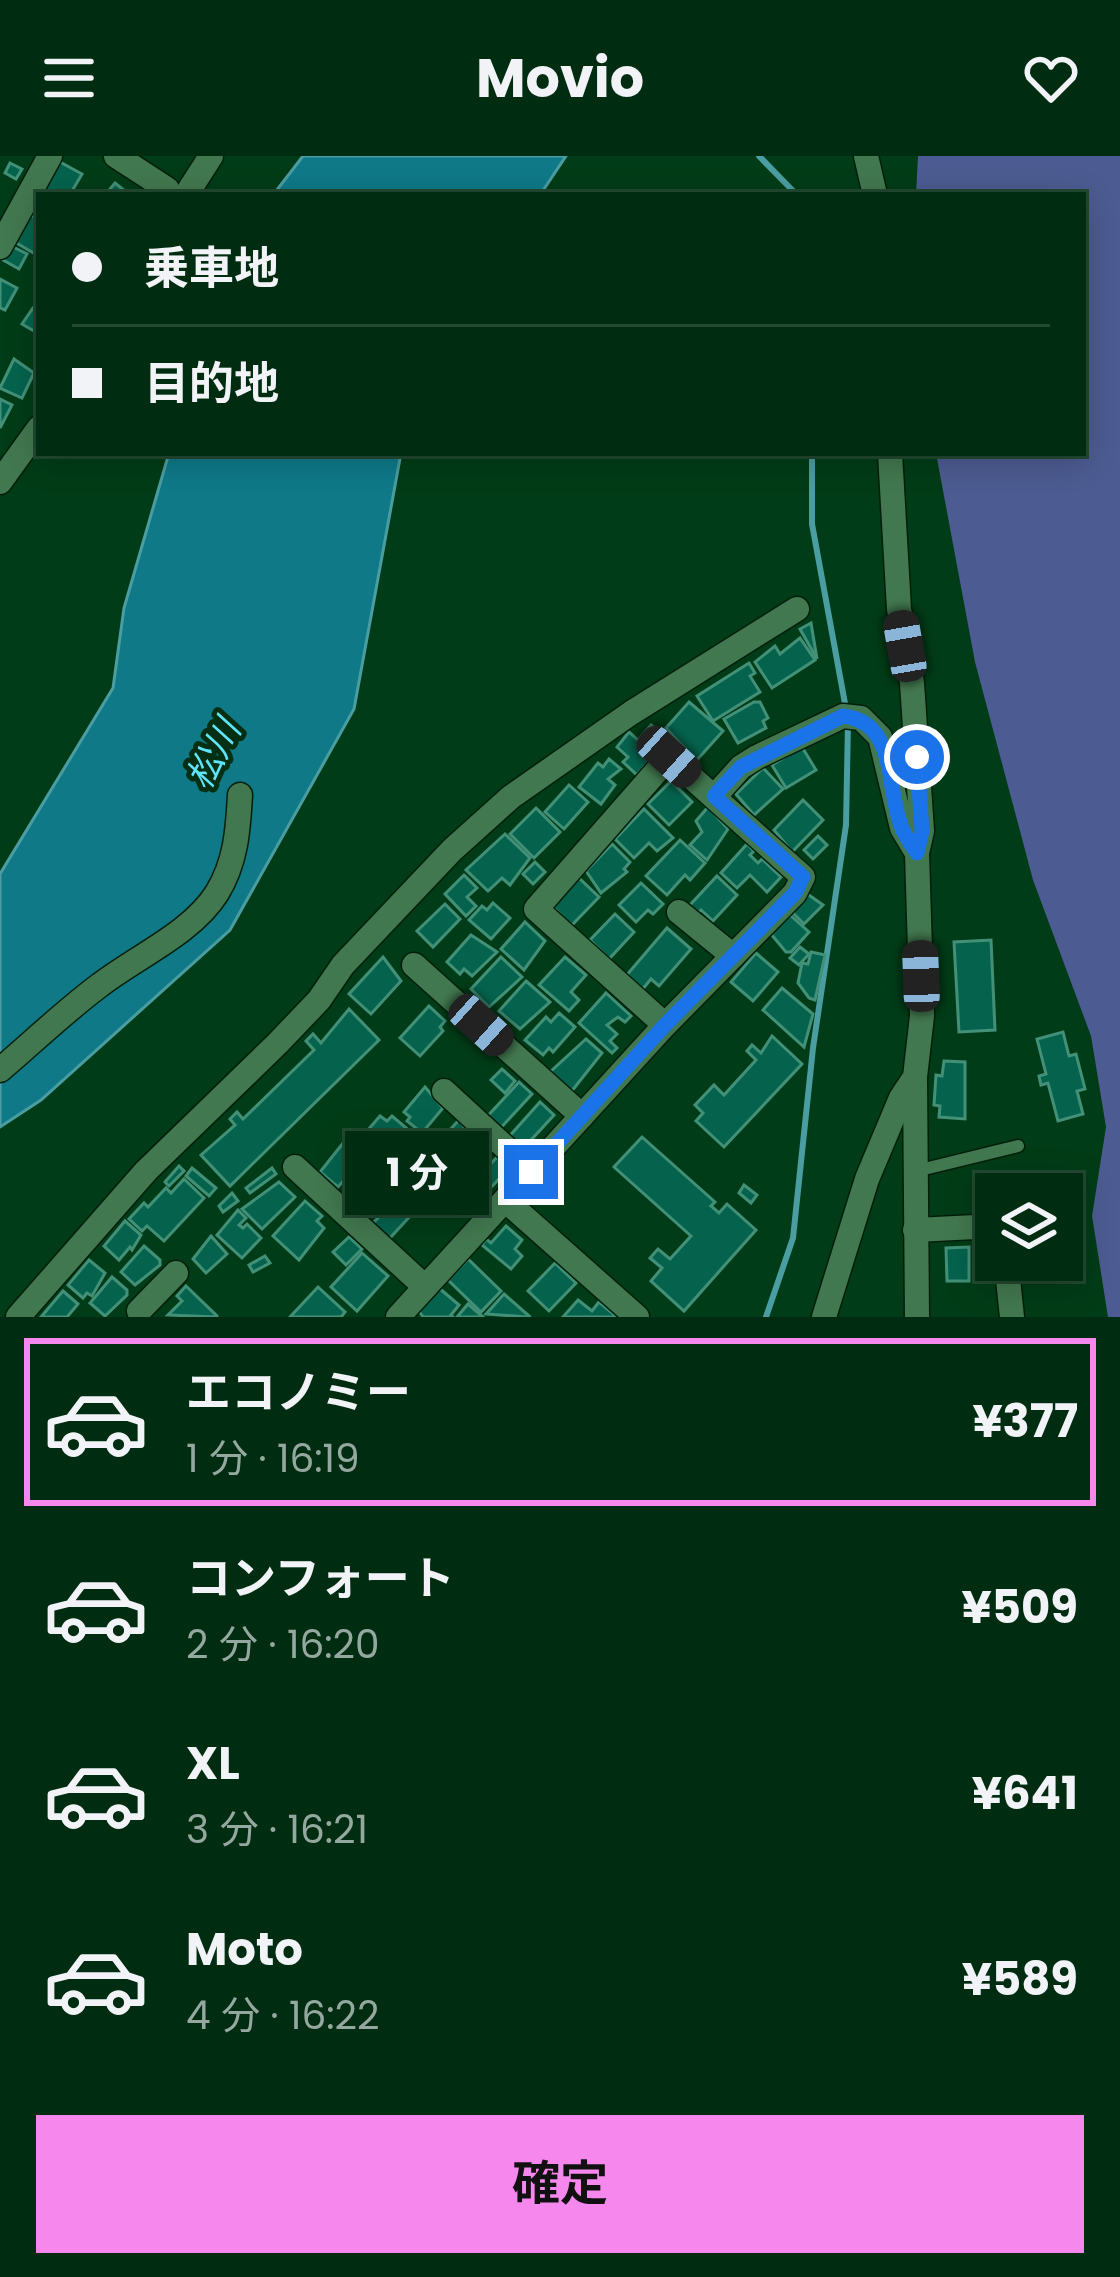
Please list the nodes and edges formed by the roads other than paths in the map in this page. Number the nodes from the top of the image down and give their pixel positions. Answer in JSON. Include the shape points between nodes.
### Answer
{"nodes":[{"id":1,"x":50,"y":156,"type":"edge"},
{"id":2,"x":116,"y":156,"type":"edge"},
{"id":3,"x":211,"y":156,"type":"edge"},
{"id":4,"x":866,"y":156,"type":"edge"},
{"id":5,"x":176,"y":192,"type":"edge"},
{"id":6,"x":874,"y":192,"type":"edge"},
{"id":7,"x":0,"y":248,"type":"edge"},
{"id":8,"x":36,"y":432,"type":"edge"},
{"id":9,"x":890,"y":456,"type":"edge"},
{"id":10,"x":0,"y":482,"type":"edge"},
{"id":11,"x":797,"y":609,"type":"dead end"},
{"id":12,"x":240,"y":795,"type":"dead end"},
{"id":13,"x":714,"y":796,"type":"junction"},
{"id":14,"x":917,"y":853,"type":"junction"},
{"id":15,"x":679,"y":912,"type":"dead end"},
{"id":16,"x":733,"y":956,"type":"junction"},
{"id":17,"x":414,"y":965,"type":"dead end"},
{"id":18,"x":665,"y":1025,"type":"junction"},
{"id":19,"x":0,"y":1070,"type":"edge"},
{"id":20,"x":915,"y":1077,"type":"junction"},
{"id":21,"x":444,"y":1091,"type":"dead end"},
{"id":22,"x":582,"y":1116,"type":"junction"},
{"id":23,"x":1018,"y":1146,"type":"dead end"},
{"id":24,"x":295,"y":1167,"type":"dead end"},
{"id":25,"x":531,"y":1172,"type":"junction"},
{"id":26,"x":915,"y":1172,"type":"junction"},
{"id":27,"x":506,"y":1200,"type":"junction"},
{"id":28,"x":975,"y":1227,"type":"edge"},
{"id":29,"x":915,"y":1230,"type":"junction"},
{"id":30,"x":176,"y":1273,"type":"dead end"},
{"id":31,"x":1008,"y":1281,"type":"edge"},
{"id":32,"x":424,"y":1287,"type":"junction"},
{"id":33,"x":136,"y":1315,"type":"edge"},
{"id":34,"x":18,"y":1317,"type":"edge"},
{"id":35,"x":398,"y":1317,"type":"edge"},
{"id":36,"x":637,"y":1317,"type":"edge"},
{"id":37,"x":824,"y":1317,"type":"edge"},
{"id":38,"x":917,"y":1317,"type":"edge"},
{"id":39,"x":1012,"y":1317,"type":"edge"}],
"edges":[{"from":1,"to":7,"type":"street"},
{"from":2,"to":5,"type":"street"},
{"from":3,"to":5,"type":"street"},
{"from":4,"to":6,"type":"street"},
{"from":8,"to":10,"type":"street"},
{"from":9,"to":14,"type":"street","via":[[912,683]]},
{"from":11,"to":34,"type":"street","via":[[528,785],[452,850]]},
{"from":12,"to":19,"type":"street","via":[[231,865],[213,899]]},
{"from":13,"to":14,"type":"street","via":[[741,767],[791,739],[843,716],[861,718],[880,737],[902,828]]},
{"from":13,"to":16,"type":"street","via":[[803,877]]},
{"from":13,"to":18,"type":"street","via":[[669,757],[536,909]]},
{"from":14,"to":20,"type":"street","via":[[922,1016]]},
{"from":15,"to":16,"type":"street"},
{"from":16,"to":18,"type":"street"},
{"from":17,"to":22,"type":"street"},
{"from":18,"to":22,"type":"street"},
{"from":20,"to":26,"type":"street"},
{"from":20,"to":37,"type":"street","via":[[867,1179]]},
{"from":21,"to":25,"type":"street"},
{"from":22,"to":25,"type":"street"},
{"from":23,"to":26,"type":"lane"},
{"from":24,"to":32,"type":"street"},
{"from":25,"to":27,"type":"street"},
{"from":26,"to":29,"type":"street"},
{"from":27,"to":32,"type":"street"},
{"from":27,"to":36,"type":"street"},
{"from":28,"to":29,"type":"street"},
{"from":29,"to":38,"type":"street"},
{"from":30,"to":33,"type":"street"},
{"from":31,"to":39,"type":"street"},
{"from":32,"to":35,"type":"street"}]}
